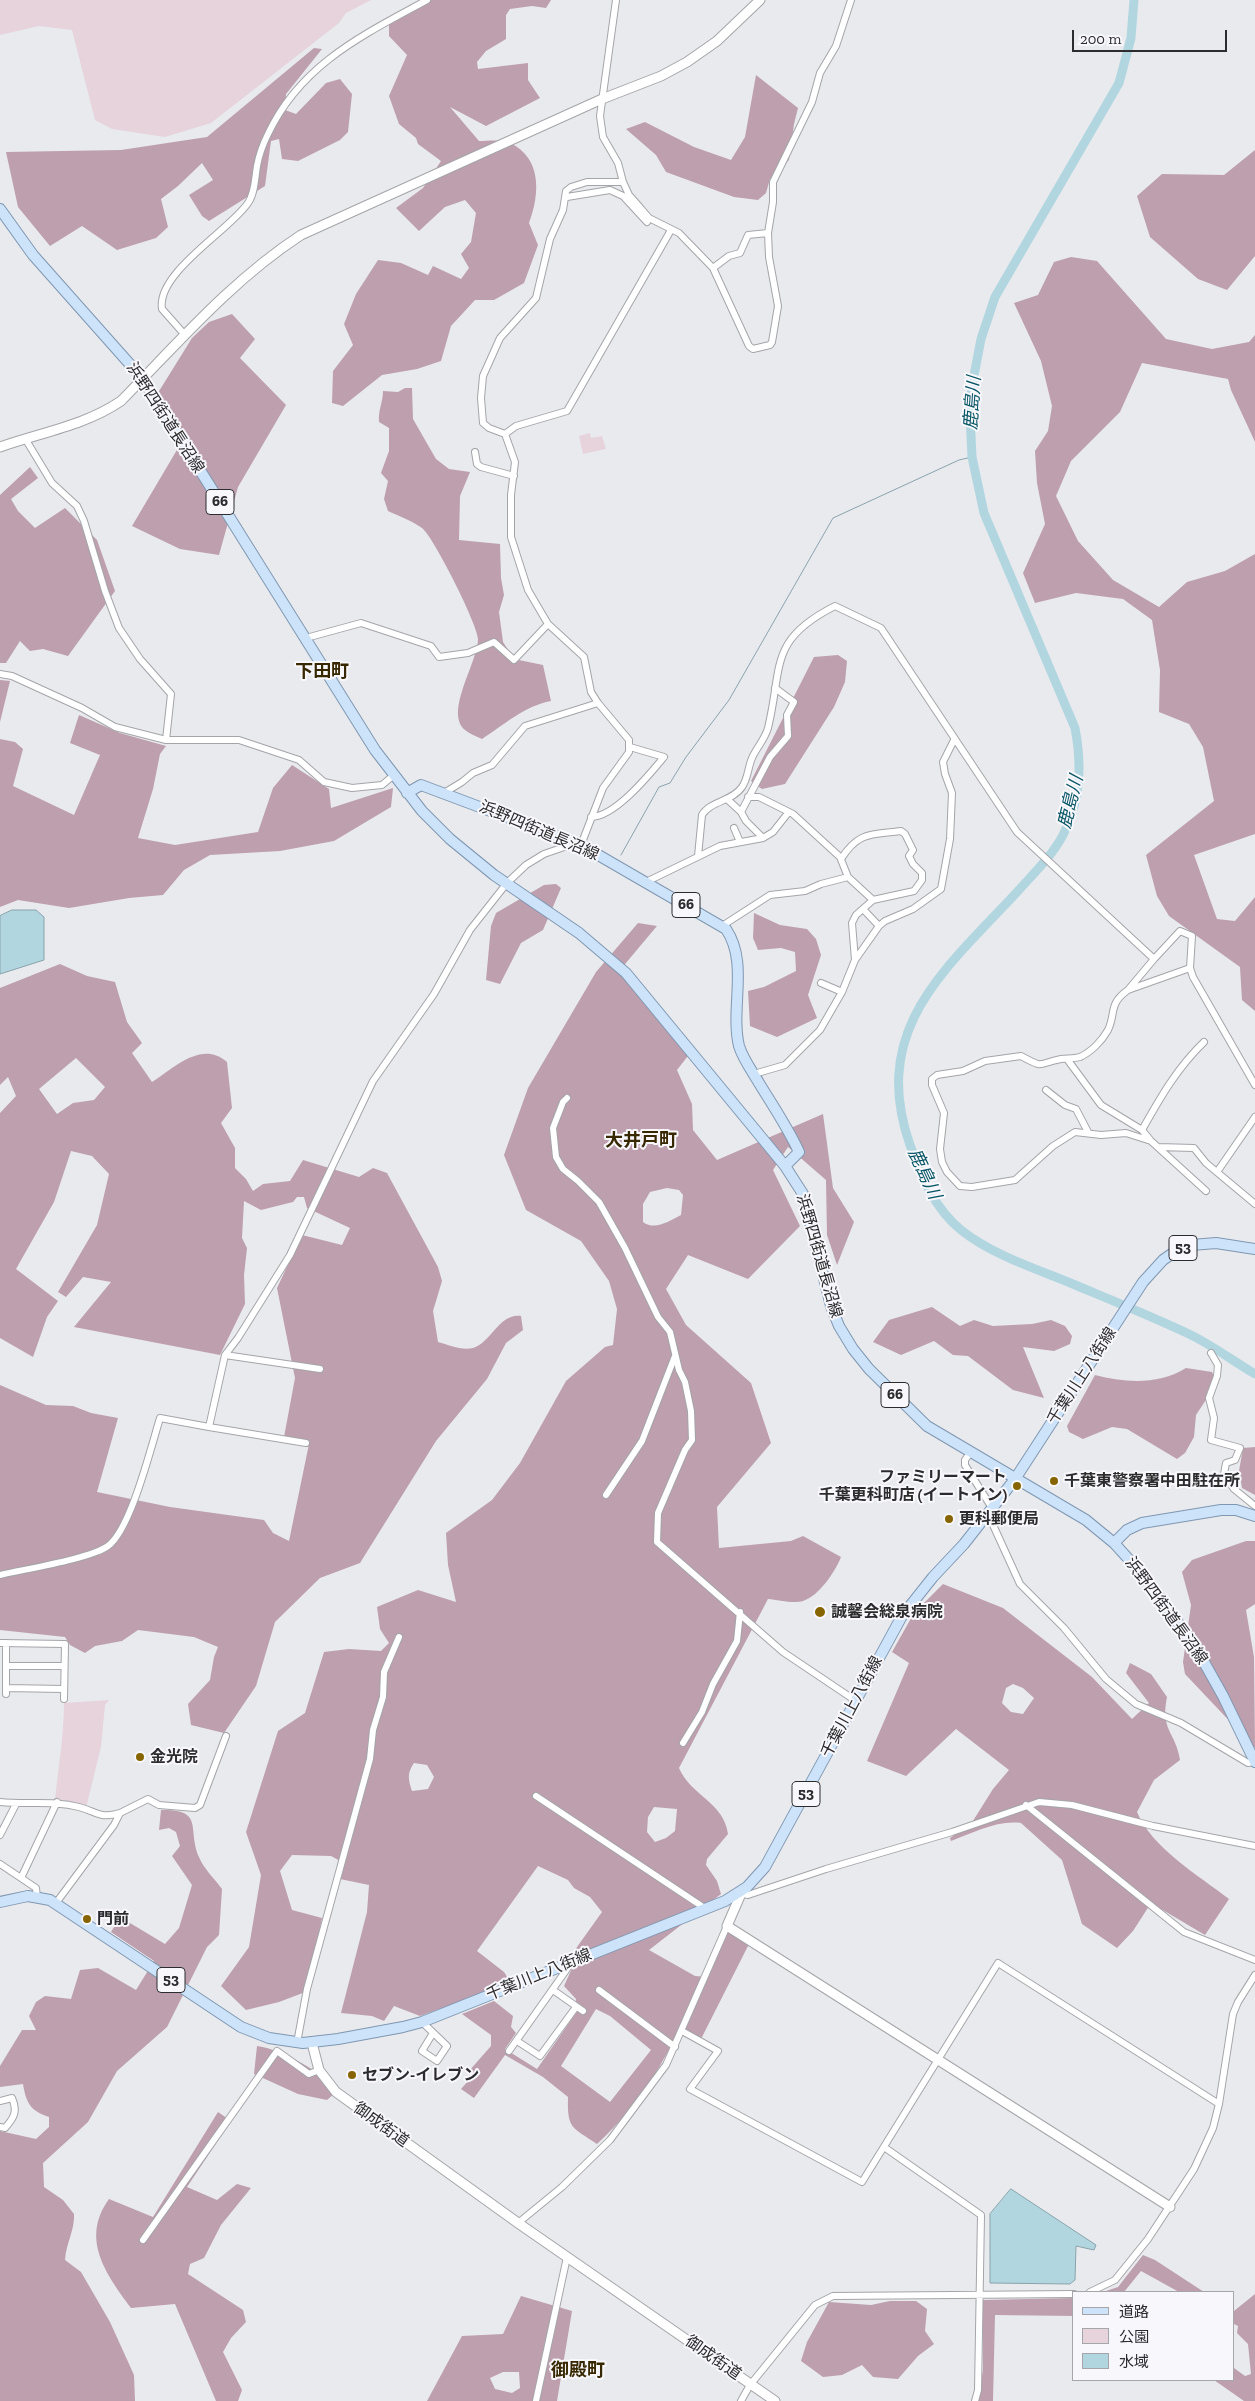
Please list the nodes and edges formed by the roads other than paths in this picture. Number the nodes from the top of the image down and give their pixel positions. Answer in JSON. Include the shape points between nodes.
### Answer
{"nodes":[{"id":1,"x":428,"y":0,"type":"edge"},
{"id":2,"x":616,"y":0,"type":"edge"},
{"id":3,"x":760,"y":0,"type":"edge"},
{"id":4,"x":851,"y":0,"type":"edge"},
{"id":5,"x":602,"y":99,"type":"junction"},
{"id":6,"x":623,"y":182,"type":"junction"},
{"id":7,"x":567,"y":197,"type":"junction"},
{"id":8,"x":0,"y":209,"type":"edge"},
{"id":9,"x":661,"y":224,"type":"junction"},
{"id":10,"x":671,"y":230,"type":"junction"},
{"id":11,"x":768,"y":233,"type":"junction"},
{"id":12,"x":713,"y":268,"type":"junction"},
{"id":13,"x":185,"y":334,"type":"junction"},
{"id":14,"x":143,"y":379,"type":"junction"},
{"id":15,"x":505,"y":434,"type":"junction"},
{"id":16,"x":26,"y":440,"type":"junction"},
{"id":17,"x":0,"y":447,"type":"edge"},
{"id":18,"x":475,"y":452,"type":"dead end"},
{"id":19,"x":514,"y":476,"type":"junction"},
{"id":20,"x":548,"y":624,"type":"junction"},
{"id":21,"x":306,"y":638,"type":"junction"},
{"id":22,"x":0,"y":674,"type":"edge"},
{"id":23,"x":774,"y":688,"type":"junction"},
{"id":24,"x":598,"y":703,"type":"junction"},
{"id":25,"x":166,"y":740,"type":"junction"},
{"id":26,"x":954,"y":740,"type":"junction"},
{"id":27,"x":630,"y":747,"type":"junction"},
{"id":28,"x":394,"y":775,"type":"junction"},
{"id":29,"x":407,"y":793,"type":"junction"},
{"id":30,"x":444,"y":793,"type":"junction"},
{"id":31,"x":748,"y":797,"type":"junction"},
{"id":32,"x":727,"y":799,"type":"junction"},
{"id":33,"x":741,"y":812,"type":"junction"},
{"id":34,"x":788,"y":813,"type":"junction"},
{"id":35,"x":591,"y":817,"type":"junction"},
{"id":36,"x":734,"y":828,"type":"dead end"},
{"id":37,"x":763,"y":838,"type":"junction"},
{"id":38,"x":740,"y":842,"type":"junction"},
{"id":39,"x":576,"y":844,"type":"junction"},
{"id":40,"x":698,"y":856,"type":"junction"},
{"id":41,"x":841,"y":859,"type":"junction"},
{"id":42,"x":848,"y":877,"type":"junction"},
{"id":43,"x":646,"y":882,"type":"junction"},
{"id":44,"x":507,"y":883,"type":"junction"},
{"id":45,"x":874,"y":900,"type":"junction"},
{"id":46,"x":863,"y":909,"type":"junction"},
{"id":47,"x":722,"y":926,"type":"junction"},
{"id":48,"x":880,"y":926,"type":"junction"},
{"id":49,"x":1154,"y":959,"type":"junction"},
{"id":50,"x":855,"y":960,"type":"junction"},
{"id":51,"x":1190,"y":968,"type":"junction"},
{"id":52,"x":821,"y":983,"type":"dead end"},
{"id":53,"x":1128,"y":990,"type":"junction"},
{"id":54,"x":842,"y":992,"type":"junction"},
{"id":55,"x":1204,"y":1042,"type":"dead end"},
{"id":56,"x":1067,"y":1059,"type":"junction"},
{"id":57,"x":754,"y":1074,"type":"junction"},
{"id":58,"x":1255,"y":1085,"type":"edge"},
{"id":59,"x":1046,"y":1090,"type":"dead end"},
{"id":60,"x":566,"y":1098,"type":"dead end"},
{"id":61,"x":1255,"y":1117,"type":"edge"},
{"id":62,"x":1142,"y":1130,"type":"junction"},
{"id":63,"x":1088,"y":1132,"type":"junction"},
{"id":64,"x":1151,"y":1141,"type":"junction"},
{"id":65,"x":1158,"y":1147,"type":"junction"},
{"id":66,"x":785,"y":1166,"type":"junction"},
{"id":67,"x":1217,"y":1172,"type":"junction"},
{"id":68,"x":1206,"y":1190,"type":"dead end"},
{"id":69,"x":1255,"y":1204,"type":"edge"},
{"id":70,"x":1255,"y":1249,"type":"edge"},
{"id":71,"x":1211,"y":1353,"type":"dead end"},
{"id":72,"x":225,"y":1355,"type":"junction"},
{"id":73,"x":675,"y":1356,"type":"junction"},
{"id":74,"x":320,"y":1369,"type":"dead end"},
{"id":75,"x":209,"y":1426,"type":"junction"},
{"id":76,"x":306,"y":1443,"type":"dead end"},
{"id":77,"x":970,"y":1453,"type":"junction"},
{"id":78,"x":1014,"y":1479,"type":"junction"},
{"id":79,"x":606,"y":1495,"type":"dead end"},
{"id":80,"x":1255,"y":1506,"type":"edge"},
{"id":81,"x":990,"y":1511,"type":"junction"},
{"id":82,"x":1255,"y":1515,"type":"edge"},
{"id":83,"x":1114,"y":1543,"type":"junction"},
{"id":84,"x":0,"y":1575,"type":"edge"},
{"id":85,"x":740,"y":1612,"type":"junction"},
{"id":86,"x":399,"y":1637,"type":"dead end"},
{"id":87,"x":3,"y":1643,"type":"edge"},
{"id":88,"x":6,"y":1666,"type":"junction"},
{"id":89,"x":64,"y":1666,"type":"junction"},
{"id":90,"x":64,"y":1689,"type":"junction"},
{"id":91,"x":64,"y":1699,"type":"dead end"},
{"id":92,"x":856,"y":1701,"type":"junction"},
{"id":93,"x":226,"y":1736,"type":"dead end"},
{"id":94,"x":683,"y":1744,"type":"dead end"},
{"id":95,"x":1255,"y":1762,"type":"edge"},
{"id":96,"x":536,"y":1796,"type":"dead end"},
{"id":97,"x":0,"y":1802,"type":"edge"},
{"id":98,"x":57,"y":1802,"type":"junction"},
{"id":99,"x":16,"y":1804,"type":"junction"},
{"id":100,"x":136,"y":1806,"type":"junction"},
{"id":101,"x":1026,"y":1806,"type":"junction"},
{"id":102,"x":120,"y":1813,"type":"junction"},
{"id":103,"x":114,"y":1825,"type":"junction"},
{"id":104,"x":0,"y":1834,"type":"edge"},
{"id":105,"x":1255,"y":1846,"type":"edge"},
{"id":106,"x":0,"y":1864,"type":"edge"},
{"id":107,"x":21,"y":1878,"type":"junction"},
{"id":108,"x":739,"y":1893,"type":"junction"},
{"id":109,"x":37,"y":1897,"type":"junction"},
{"id":110,"x":0,"y":1902,"type":"edge"},
{"id":111,"x":56,"y":1903,"type":"junction"},
{"id":112,"x":706,"y":1909,"type":"junction"},
{"id":113,"x":727,"y":1926,"type":"junction"},
{"id":114,"x":1255,"y":1960,"type":"edge"},
{"id":115,"x":568,"y":1964,"type":"junction"},
{"id":116,"x":1255,"y":1975,"type":"edge"},
{"id":117,"x":553,"y":1990,"type":"junction"},
{"id":118,"x":599,"y":1990,"type":"dead end"},
{"id":119,"x":576,"y":2007,"type":"junction"},
{"id":120,"x":582,"y":2012,"type":"dead end"},
{"id":121,"x":422,"y":2022,"type":"junction"},
{"id":122,"x":682,"y":2031,"type":"junction"},
{"id":123,"x":433,"y":2033,"type":"dead end"},
{"id":124,"x":518,"y":2040,"type":"junction"},
{"id":125,"x":296,"y":2043,"type":"junction"},
{"id":126,"x":312,"y":2043,"type":"junction"},
{"id":127,"x":675,"y":2047,"type":"junction"},
{"id":128,"x":509,"y":2051,"type":"dead end"},
{"id":129,"x":938,"y":2060,"type":"junction"},
{"id":130,"x":319,"y":2070,"type":"junction"},
{"id":131,"x":0,"y":2101,"type":"edge"},
{"id":132,"x":1219,"y":2104,"type":"junction"},
{"id":133,"x":0,"y":2126,"type":"edge"},
{"id":134,"x":884,"y":2147,"type":"junction"},
{"id":135,"x":1170,"y":2206,"type":"junction"},
{"id":136,"x":518,"y":2223,"type":"junction"},
{"id":137,"x":144,"y":2240,"type":"dead end"},
{"id":138,"x":567,"y":2257,"type":"junction"},
{"id":139,"x":1092,"y":2291,"type":"edge"},
{"id":140,"x":1072,"y":2294,"type":"edge"},
{"id":141,"x":980,"y":2295,"type":"junction"},
{"id":142,"x":750,"y":2385,"type":"junction"},
{"id":143,"x":536,"y":2401,"type":"edge"},
{"id":144,"x":741,"y":2401,"type":"edge"},
{"id":145,"x":775,"y":2401,"type":"edge"},
{"id":146,"x":976,"y":2401,"type":"edge"}],
"edges":[{"from":1,"to":13,"type":"street","via":[[331,56],[303,81],[282,109],[264,143],[249,203],[210,238],[166,288],[162,310]]},
{"from":2,"to":5,"type":"street"},
{"from":3,"to":5,"type":"street","via":[[717,41],[686,62],[661,76]]},
{"from":4,"to":11,"type":"street","via":[[836,46],[820,73],[812,102],[773,182]]},
{"from":5,"to":6,"type":"street","via":[[601,130],[618,163]]},
{"from":5,"to":13,"type":"street","via":[[301,235],[256,266]]},
{"from":6,"to":7,"type":"street","via":[[586,182],[571,187],[566,192]]},
{"from":6,"to":9,"type":"street","via":[[637,204]]},
{"from":7,"to":9,"type":"street","via":[[610,190],[623,196],[647,222]]},
{"from":7,"to":15,"type":"street","via":[[550,239],[536,298],[500,338],[482,383],[483,423]]},
{"from":8,"to":14,"type":"main road","name":"浜野四街道長沼線","number":"66","via":[[33,255]]},
{"from":9,"to":10,"type":"street"},
{"from":10,"to":12,"type":"street","via":[[679,233]]},
{"from":10,"to":15,"type":"street","via":[[567,411],[516,426]]},
{"from":11,"to":12,"type":"street","via":[[748,235],[740,253],[729,256]]},
{"from":11,"to":12,"type":"street","via":[[778,306],[770,345],[753,349],[749,346]]},
{"from":13,"to":14,"type":"street"},
{"from":14,"to":16,"type":"street","via":[[121,401],[101,414]]},
{"from":14,"to":21,"type":"main road","name":"浜野四街道長沼線","number":"66"},
{"from":15,"to":19,"type":"street","via":[[515,462]]},
{"from":16,"to":17,"type":"street"},
{"from":16,"to":25,"type":"street","via":[[52,483],[77,506],[119,628],[140,660],[171,694]]},
{"from":18,"to":19,"type":"street","via":[[477,464],[481,467]]},
{"from":19,"to":20,"type":"street","via":[[510,509],[513,548],[528,590]]},
{"from":20,"to":21,"type":"street","via":[[514,660],[494,642],[468,653],[439,657],[431,646],[361,624]]},
{"from":20,"to":24,"type":"street","via":[[584,657],[591,692]]},
{"from":21,"to":28,"type":"main road","name":"浜野四街道長沼線","number":"66"},
{"from":22,"to":25,"type":"street","via":[[12,676],[115,726]]},
{"from":23,"to":26,"type":"street","via":[[780,657],[790,638],[835,606],[881,628]]},
{"from":23,"to":31,"type":"street","via":[[794,702],[788,715],[788,736],[770,757]]},
{"from":23,"to":32,"type":"street","via":[[765,737],[752,758],[742,787]]},
{"from":24,"to":27,"type":"street","via":[[629,740]]},
{"from":24,"to":30,"type":"street","via":[[525,726],[492,765],[473,772]]},
{"from":25,"to":28,"type":"street","via":[[239,740],[299,760],[324,782],[352,788],[382,785]]},
{"from":26,"to":48,"type":"street","via":[[944,762],[952,793],[950,839],[942,889]]},
{"from":26,"to":49,"type":"street","via":[[1017,832]]},
{"from":27,"to":35,"type":"street","via":[[603,788]]},
{"from":27,"to":35,"type":"street","via":[[664,757],[624,799],[603,815]]},
{"from":28,"to":29,"type":"main road","name":"浜野四街道長沼線","number":"66"},
{"from":29,"to":30,"type":"main road","name":"浜野四街道長沼線","number":"66","via":[[421,785]]},
{"from":29,"to":44,"type":"main road","name":"浜野四街道長沼線","number":"66","via":[[450,839]]},
{"from":30,"to":39,"type":"main road","name":"浜野四街道長沼線","number":"66"},
{"from":31,"to":33,"type":"street"},
{"from":31,"to":34,"type":"street","via":[[759,797]]},
{"from":32,"to":33,"type":"street"},
{"from":32,"to":40,"type":"street","via":[[702,815]]},
{"from":33,"to":37,"type":"street"},
{"from":34,"to":37,"type":"street","via":[[773,832]]},
{"from":34,"to":41,"type":"street","via":[[793,814]]},
{"from":35,"to":39,"type":"street"},
{"from":36,"to":38,"type":"street"},
{"from":37,"to":38,"type":"street"},
{"from":38,"to":40,"type":"street","via":[[720,846]]},
{"from":39,"to":43,"type":"main road","name":"浜野四街道長沼線","number":"66"},
{"from":39,"to":44,"type":"street","via":[[544,854]]},
{"from":40,"to":43,"type":"street"},
{"from":41,"to":42,"type":"street"},
{"from":41,"to":45,"type":"street","via":[[861,837],[901,831],[905,834],[913,850],[909,856],[922,873],[922,880],[914,891]]},
{"from":42,"to":45,"type":"street"},
{"from":42,"to":47,"type":"street","via":[[805,891],[770,895]]},
{"from":43,"to":47,"type":"main road","name":"浜野四街道長沼線","number":"66"},
{"from":44,"to":66,"type":"main road","name":"浜野四街道長沼線","number":"66","via":[[613,960]]},
{"from":44,"to":72,"type":"street","via":[[470,930],[434,994],[373,1081],[290,1255]]},
{"from":45,"to":46,"type":"street"},
{"from":46,"to":48,"type":"street"},
{"from":46,"to":50,"type":"street","via":[[852,923]]},
{"from":47,"to":57,"type":"main road","number":"66","via":[[731,939],[738,975],[740,1046]]},
{"from":48,"to":50,"type":"street"},
{"from":49,"to":51,"type":"street","via":[[1180,931],[1192,936]]},
{"from":49,"to":53,"type":"street"},
{"from":50,"to":54,"type":"street"},
{"from":51,"to":53,"type":"street"},
{"from":51,"to":58,"type":"street"},
{"from":52,"to":54,"type":"street"},
{"from":53,"to":56,"type":"street","via":[[1118,999],[1111,1012],[1108,1030],[1097,1045],[1081,1056]]},
{"from":54,"to":57,"type":"street","via":[[820,1030],[803,1049],[785,1065]]},
{"from":55,"to":62,"type":"street","via":[[1183,1062]]},
{"from":56,"to":62,"type":"street","via":[[1100,1105]]},
{"from":56,"to":63,"type":"street","via":[[1035,1065],[1017,1056],[986,1061],[963,1071],[933,1077],[932,1086],[944,1114],[940,1148],[942,1162],[960,1186],[1015,1180],[1069,1135]]},
{"from":57,"to":66,"type":"main road","number":"66","via":[[799,1152]]},
{"from":59,"to":63,"type":"street","via":[[1065,1105],[1076,1109]]},
{"from":60,"to":73,"type":"street","via":[[553,1128],[556,1157],[564,1169],[599,1202],[658,1317],[670,1332]]},
{"from":61,"to":67,"type":"street"},
{"from":62,"to":64,"type":"street"},
{"from":63,"to":64,"type":"street","via":[[1126,1133]]},
{"from":64,"to":65,"type":"street"},
{"from":65,"to":67,"type":"street","via":[[1194,1148]]},
{"from":65,"to":68,"type":"street"},
{"from":66,"to":77,"type":"main road","name":"浜野四街道長沼線","number":"66","via":[[803,1194],[834,1317],[845,1337],[869,1369],[927,1426]]},
{"from":67,"to":69,"type":"street"},
{"from":70,"to":78,"type":"main road","name":"千葉川上八街線","number":"53","via":[[1200,1244],[1184,1248],[1163,1260],[1143,1282]]},
{"from":71,"to":80,"type":"street","via":[[1218,1365],[1209,1398],[1214,1418],[1211,1440],[1240,1448],[1235,1460],[1226,1463],[1224,1474],[1234,1489]]},
{"from":72,"to":74,"type":"street"},
{"from":72,"to":75,"type":"street"},
{"from":73,"to":79,"type":"street","via":[[642,1441]]},
{"from":73,"to":85,"type":"street","via":[[685,1382],[693,1434],[658,1513],[657,1542]]},
{"from":75,"to":76,"type":"street"},
{"from":75,"to":84,"type":"street","via":[[160,1418],[132,1509],[107,1546]]},
{"from":77,"to":78,"type":"main road","name":"浜野四街道長沼線","number":"66"},
{"from":77,"to":81,"type":"street","via":[[965,1466]]},
{"from":78,"to":81,"type":"main road","name":"千葉川上八街線","number":"53"},
{"from":78,"to":83,"type":"main road","name":"浜野四街道長沼線","number":"66","via":[[1086,1520]]},
{"from":81,"to":92,"type":"main road","name":"千葉川上八街線","number":"53","via":[[910,1604]]},
{"from":81,"to":95,"type":"street","via":[[1020,1584],[1064,1628],[1106,1679],[1136,1704],[1182,1723],[1248,1763]]},
{"from":82,"to":83,"type":"main road","name":"浜野四街道長沼線","via":[[1221,1510],[1142,1523],[1127,1530]]},
{"from":83,"to":95,"type":"main road","name":"浜野四街道長沼線","number":"66","via":[[1144,1576],[1195,1646]]},
{"from":85,"to":92,"type":"street","via":[[783,1652]]},
{"from":85,"to":94,"type":"street","via":[[737,1641]]},
{"from":86,"to":125,"type":"street","via":[[384,1672],[383,1697],[373,1730],[370,1759],[307,1989]]},
{"from":87,"to":88,"type":"street"},
{"from":87,"to":89,"type":"street","via":[[65,1644]]},
{"from":88,"to":89,"type":"street"},
{"from":88,"to":90,"type":"street","via":[[6,1691]]},
{"from":89,"to":90,"type":"street"},
{"from":90,"to":91,"type":"street"},
{"from":92,"to":108,"type":"main road","name":"千葉川上八街線","number":"53","via":[[764,1867]]},
{"from":93,"to":100,"type":"street","via":[[198,1807],[160,1805],[148,1799]]},
{"from":96,"to":112,"type":"street"},
{"from":97,"to":99,"type":"street"},
{"from":98,"to":99,"type":"street"},
{"from":98,"to":102,"type":"street","via":[[106,1817]]},
{"from":98,"to":107,"type":"street"},
{"from":99,"to":104,"type":"street"},
{"from":100,"to":102,"type":"street"},
{"from":100,"to":103,"type":"street"},
{"from":101,"to":105,"type":"street","via":[[1048,1801],[1064,1803],[1153,1826]]},
{"from":101,"to":108,"type":"street","via":[[748,1895]]},
{"from":101,"to":114,"type":"street","via":[[1184,1932]]},
{"from":102,"to":103,"type":"street"},
{"from":103,"to":111,"type":"street"},
{"from":106,"to":107,"type":"street"},
{"from":107,"to":109,"type":"street","via":[[36,1888]]},
{"from":108,"to":112,"type":"main road","name":"千葉川上八街線","number":"53"},
{"from":108,"to":113,"type":"street"},
{"from":109,"to":110,"type":"main road","number":"53","via":[[18,1897]]},
{"from":109,"to":111,"type":"main road","number":"53"},
{"from":111,"to":125,"type":"main road","number":"53","via":[[241,2026],[269,2038]]},
{"from":112,"to":115,"type":"main road","name":"千葉川上八街線","number":"53"},
{"from":113,"to":122,"type":"street"},
{"from":113,"to":129,"type":"street"},
{"from":115,"to":117,"type":"street","via":[[568,1970]]},
{"from":115,"to":121,"type":"main road","name":"千葉川上八街線","number":"53"},
{"from":116,"to":132,"type":"street","via":[[1233,2014]]},
{"from":117,"to":119,"type":"street"},
{"from":117,"to":124,"type":"street"},
{"from":118,"to":127,"type":"street"},
{"from":119,"to":120,"type":"street"},
{"from":119,"to":124,"type":"street","via":[[540,2056]]},
{"from":121,"to":123,"type":"street"},
{"from":121,"to":126,"type":"main road","name":"千葉川上八街線","number":"53"},
{"from":122,"to":127,"type":"street"},
{"from":122,"to":134,"type":"street","via":[[718,2051],[690,2089],[862,2182]]},
{"from":124,"to":128,"type":"street"},
{"from":125,"to":126,"type":"main road","number":"53"},
{"from":126,"to":130,"type":"street","name":"御成街道"},
{"from":127,"to":136,"type":"street","via":[[666,2065],[610,2140],[562,2187]]},
{"from":129,"to":132,"type":"street","via":[[998,1963]]},
{"from":129,"to":134,"type":"street"},
{"from":129,"to":135,"type":"street"},
{"from":130,"to":136,"type":"street","name":"御成街道","via":[[336,2092]]},
{"from":130,"to":137,"type":"street","via":[[309,2074],[277,2051]]},
{"from":131,"to":133,"type":"street","via":[[12,2098],[15,2111],[5,2128]]},
{"from":132,"to":135,"type":"street","via":[[1213,2128],[1194,2169]]},
{"from":134,"to":141,"type":"street","via":[[982,2215]]},
{"from":135,"to":139,"type":"street","via":[[1116,2280]]},
{"from":136,"to":138,"type":"street","name":"御成街道"},
{"from":138,"to":142,"type":"street","name":"御成街道"},
{"from":138,"to":143,"type":"street"},
{"from":140,"to":141,"type":"street"},
{"from":141,"to":142,"type":"street","via":[[844,2295],[822,2300]]},
{"from":141,"to":146,"type":"street"},
{"from":142,"to":144,"type":"street"},
{"from":142,"to":145,"type":"street","name":"御成街道"}]}
